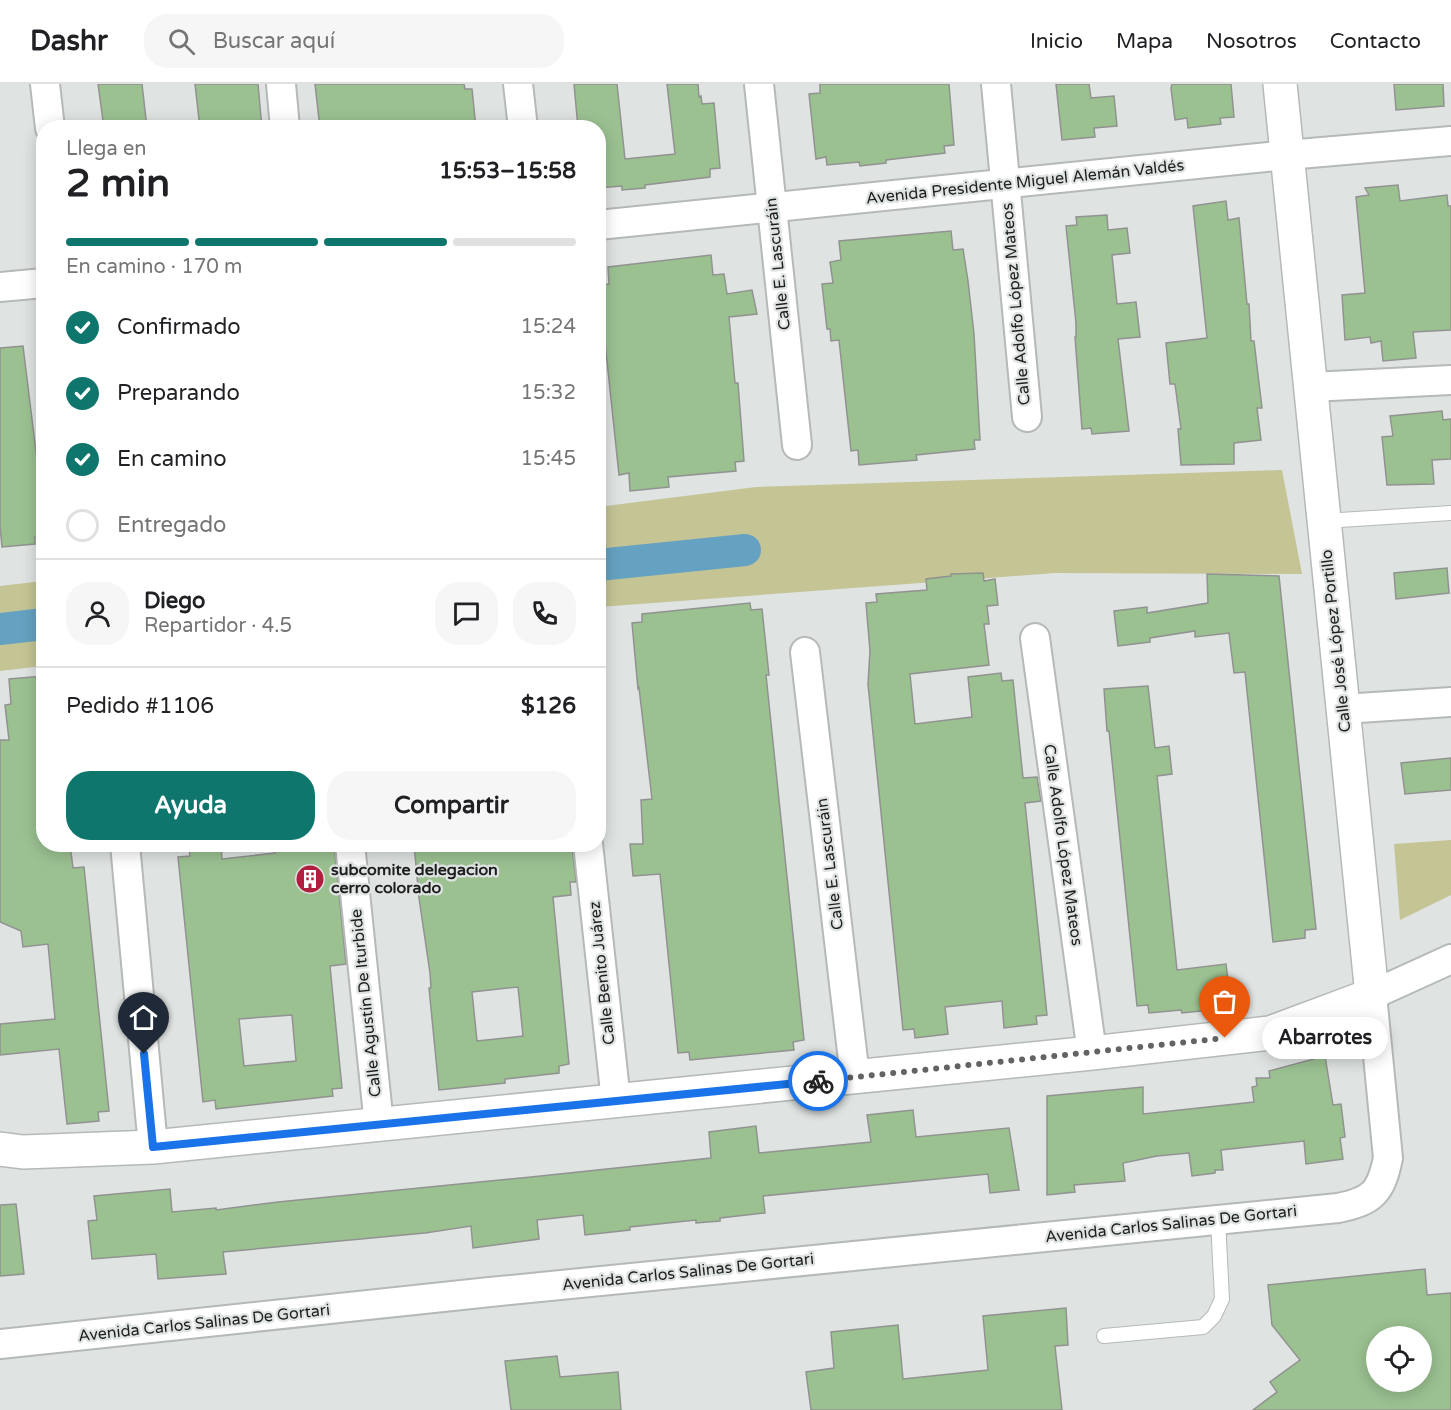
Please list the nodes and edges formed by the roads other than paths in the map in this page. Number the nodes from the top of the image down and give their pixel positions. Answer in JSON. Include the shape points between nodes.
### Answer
{"nodes":[{"id":1,"x":45,"y":84,"type":"edge"},
{"id":2,"x":280,"y":84,"type":"edge"},
{"id":3,"x":518,"y":84,"type":"edge"},
{"id":4,"x":759,"y":84,"type":"edge"},
{"id":5,"x":996,"y":84,"type":"edge"},
{"id":6,"x":1280,"y":84,"type":"edge"},
{"id":7,"x":49,"y":120,"type":"edge"},
{"id":8,"x":284,"y":120,"type":"edge"},
{"id":9,"x":522,"y":120,"type":"edge"},
{"id":10,"x":1451,"y":141,"type":"edge"},
{"id":11,"x":1287,"y":154,"type":"junction"},
{"id":12,"x":1005,"y":184,"type":"junction"},
{"id":13,"x":772,"y":208,"type":"junction"},
{"id":14,"x":606,"y":224,"type":"edge"},
{"id":15,"x":36,"y":284,"type":"edge"},
{"id":16,"x":0,"y":287,"type":"edge"},
{"id":17,"x":1451,"y":380,"type":"edge"},
{"id":18,"x":1311,"y":387,"type":"junction"},
{"id":19,"x":1027,"y":417,"type":"dead end"},
{"id":20,"x":797,"y":445,"type":"dead end"},
{"id":21,"x":1451,"y":513,"type":"edge"},
{"id":22,"x":1324,"y":521,"type":"junction"},
{"id":23,"x":1035,"y":638,"type":"dead end"},
{"id":24,"x":805,"y":652,"type":"dead end"},
{"id":25,"x":1451,"y":702,"type":"edge"},
{"id":26,"x":1343,"y":709,"type":"junction"},
{"id":27,"x":126,"y":852,"type":"edge"},
{"id":28,"x":351,"y":852,"type":"edge"},
{"id":29,"x":589,"y":852,"type":"edge"},
{"id":30,"x":1451,"y":958,"type":"edge"},
{"id":31,"x":1372,"y":995,"type":"junction"},
{"id":32,"x":1092,"y":1053,"type":"junction"},
{"id":33,"x":855,"y":1077,"type":"junction"},
{"id":34,"x":616,"y":1101,"type":"junction"},
{"id":35,"x":379,"y":1125,"type":"junction"},
{"id":36,"x":153,"y":1147,"type":"junction"},
{"id":37,"x":0,"y":1149,"type":"edge"},
{"id":38,"x":1373,"y":1194,"type":"joint"},
{"id":39,"x":1218,"y":1220,"type":"junction"},
{"id":40,"x":1104,"y":1336,"type":"dead end"},
{"id":41,"x":0,"y":1344,"type":"edge"}],
"edges":[{"from":1,"to":7,"type":"street"},
{"from":2,"to":8,"type":"street"},
{"from":3,"to":9,"type":"street"},
{"from":4,"to":13,"type":"street","name":"Calle E. Lascuráin"},
{"from":5,"to":12,"type":"street","name":"Calle Adolfo López Mateos"},
{"from":6,"to":11,"type":"street","name":"Calle José López Portillo"},
{"from":10,"to":11,"type":"street","name":"Avenida Presidente Miguel Alemán Valdés"},
{"from":11,"to":12,"type":"street","name":"Avenida Presidente Miguel Alemán Valdés"},
{"from":11,"to":18,"type":"street","name":"Calle José López Portillo"},
{"from":12,"to":13,"type":"street","name":"Avenida Presidente Miguel Alemán Valdés"},
{"from":12,"to":19,"type":"street","name":"Calle Adolfo López Mateos"},
{"from":13,"to":14,"type":"street","name":"Avenida Presidente Miguel Alemán Valdés"},
{"from":13,"to":20,"type":"street","name":"Calle E. Lascuráin"},
{"from":15,"to":16,"type":"street"},
{"from":17,"to":18,"type":"street"},
{"from":18,"to":22,"type":"street","name":"Calle José López Portillo"},
{"from":21,"to":22,"type":"lane"},
{"from":22,"to":26,"type":"street","name":"Calle José López Portillo"},
{"from":23,"to":32,"type":"street","name":"Calle Adolfo López Mateos"},
{"from":24,"to":33,"type":"street","name":"Calle E. Lascuráin"},
{"from":25,"to":26,"type":"street"},
{"from":26,"to":31,"type":"street","name":"Calle José López Portillo"},
{"from":27,"to":36,"type":"street"},
{"from":28,"to":35,"type":"street","name":"Calle Agustín De Iturbide"},
{"from":29,"to":34,"type":"street","name":"Calle Benito Juárez"},
{"from":30,"to":31,"type":"street"},
{"from":31,"to":32,"type":"street","via":[[1270,1033]]},
{"from":31,"to":38,"type":"street","name":"Calle José López Portillo","via":[[1388,1158],[1383,1180]]},
{"from":32,"to":33,"type":"street"},
{"from":33,"to":34,"type":"street"},
{"from":34,"to":35,"type":"street"},
{"from":35,"to":36,"type":"street"},
{"from":36,"to":37,"type":"street","via":[[23,1152]]},
{"from":38,"to":39,"type":"street","name":"Avenida Carlos Salinas De Gortari","via":[[1357,1204],[1338,1208]]},
{"from":39,"to":40,"type":"lane","via":[[1222,1299],[1214,1316],[1203,1327]]},
{"from":39,"to":41,"type":"street","name":"Avenida Carlos Salinas De Gortari"}]}
